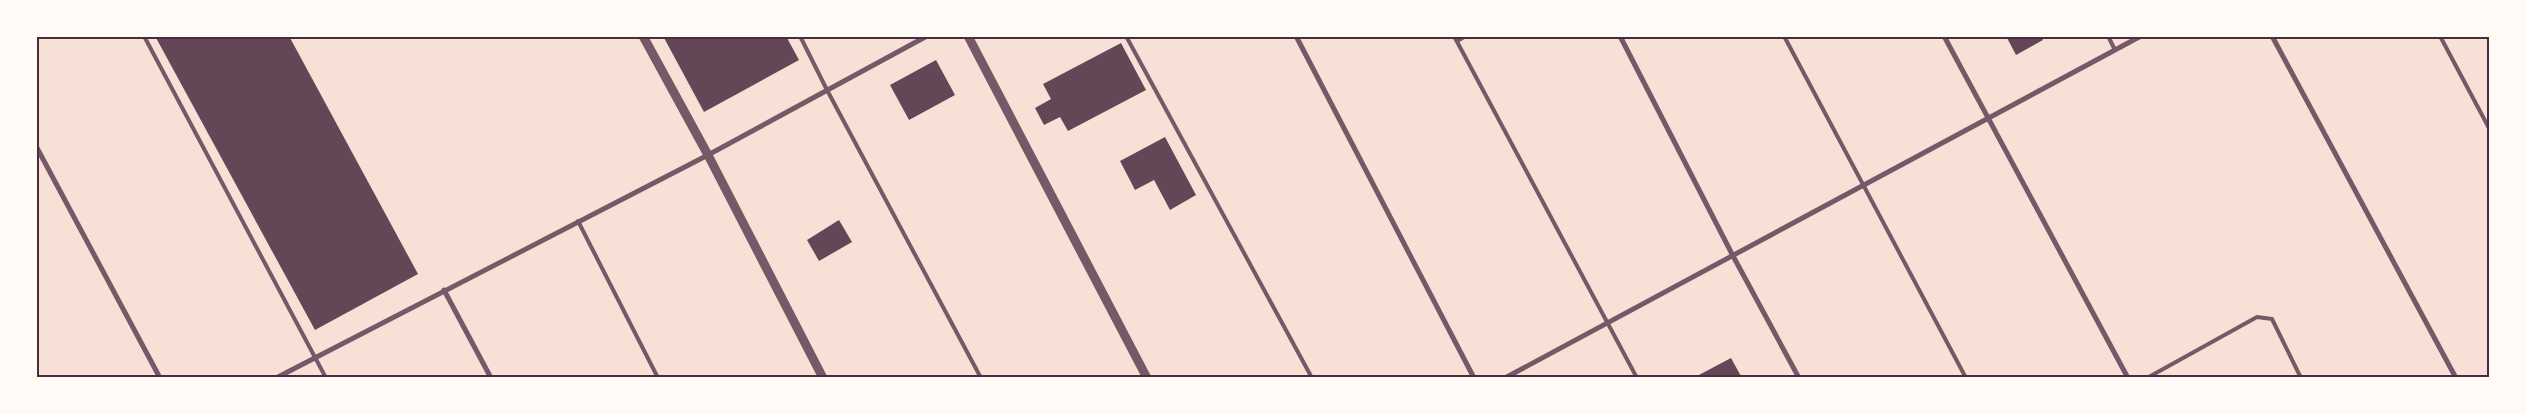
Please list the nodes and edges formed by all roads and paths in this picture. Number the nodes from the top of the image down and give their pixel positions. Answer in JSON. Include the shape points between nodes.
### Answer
{"nodes":[{"id":1,"x":144,"y":36,"type":"edge"},
{"id":2,"x":643,"y":36,"type":"edge"},
{"id":3,"x":800,"y":36,"type":"edge"},
{"id":4,"x":927,"y":36,"type":"edge"},
{"id":5,"x":968,"y":36,"type":"edge"},
{"id":6,"x":1126,"y":36,"type":"edge"},
{"id":7,"x":1296,"y":36,"type":"edge"},
{"id":8,"x":1454,"y":36,"type":"edge"},
{"id":9,"x":1466,"y":36,"type":"edge"},
{"id":10,"x":1620,"y":36,"type":"edge"},
{"id":11,"x":1784,"y":36,"type":"edge"},
{"id":12,"x":1944,"y":36,"type":"edge"},
{"id":13,"x":2108,"y":36,"type":"edge"},
{"id":14,"x":2141,"y":36,"type":"edge"},
{"id":15,"x":2272,"y":36,"type":"edge"},
{"id":16,"x":2440,"y":36,"type":"edge"},
{"id":17,"x":1457,"y":41,"type":"junction"},
{"id":18,"x":2115,"y":50,"type":"junction"},
{"id":19,"x":827,"y":90,"type":"junction"},
{"id":20,"x":1987,"y":117,"type":"junction"},
{"id":21,"x":2490,"y":130,"type":"edge"},
{"id":22,"x":36,"y":146,"type":"edge"},
{"id":23,"x":708,"y":155,"type":"junction"},
{"id":24,"x":1863,"y":185,"type":"junction"},
{"id":25,"x":578,"y":222,"type":"junction"},
{"id":26,"x":1732,"y":254,"type":"junction"},
{"id":27,"x":444,"y":290,"type":"junction"},
{"id":28,"x":1608,"y":322,"type":"junction"},
{"id":29,"x":315,"y":357,"type":"junction"},
{"id":30,"x":160,"y":378,"type":"edge"},
{"id":31,"x":276,"y":378,"type":"edge"},
{"id":32,"x":326,"y":378,"type":"edge"},
{"id":33,"x":491,"y":378,"type":"edge"},
{"id":34,"x":658,"y":378,"type":"edge"},
{"id":35,"x":823,"y":378,"type":"edge"},
{"id":36,"x":981,"y":378,"type":"edge"},
{"id":37,"x":1148,"y":378,"type":"edge"},
{"id":38,"x":1312,"y":378,"type":"edge"},
{"id":39,"x":1474,"y":378,"type":"edge"},
{"id":40,"x":1505,"y":378,"type":"edge"},
{"id":41,"x":1637,"y":378,"type":"edge"},
{"id":42,"x":1799,"y":378,"type":"edge"},
{"id":43,"x":1966,"y":378,"type":"edge"},
{"id":44,"x":2128,"y":378,"type":"edge"},
{"id":45,"x":2147,"y":378,"type":"edge"},
{"id":46,"x":2301,"y":378,"type":"edge"},
{"id":47,"x":2456,"y":378,"type":"edge"}],
"edges":[{"from":1,"to":29,"type":"lane"},
{"from":2,"to":23,"type":"street"},
{"from":3,"to":19,"type":"lane"},
{"from":4,"to":19,"type":"street"},
{"from":5,"to":37,"type":"street"},
{"from":6,"to":38,"type":"lane"},
{"from":7,"to":39,"type":"street"},
{"from":8,"to":17,"type":"lane"},
{"from":9,"to":17,"type":"lane"},
{"from":10,"to":26,"type":"street"},
{"from":11,"to":24,"type":"lane"},
{"from":12,"to":20,"type":"street"},
{"from":13,"to":18,"type":"lane"},
{"from":14,"to":18,"type":"street"},
{"from":15,"to":47,"type":"street"},
{"from":16,"to":21,"type":"lane"},
{"from":17,"to":28,"type":"lane"},
{"from":18,"to":20,"type":"street"},
{"from":19,"to":23,"type":"street"},
{"from":19,"to":36,"type":"lane"},
{"from":20,"to":24,"type":"street"},
{"from":20,"to":44,"type":"street"},
{"from":22,"to":30,"type":"street"},
{"from":23,"to":25,"type":"street"},
{"from":23,"to":35,"type":"street"},
{"from":24,"to":26,"type":"street"},
{"from":24,"to":43,"type":"lane"},
{"from":25,"to":27,"type":"street"},
{"from":25,"to":34,"type":"lane"},
{"from":26,"to":28,"type":"street"},
{"from":26,"to":42,"type":"street"},
{"from":27,"to":29,"type":"street"},
{"from":27,"to":33,"type":"street"},
{"from":28,"to":40,"type":"street"},
{"from":28,"to":41,"type":"lane"},
{"from":29,"to":31,"type":"street"},
{"from":29,"to":32,"type":"lane"},
{"from":45,"to":46,"type":"lane","via":[[2257,318],[2272,319]]}]}
